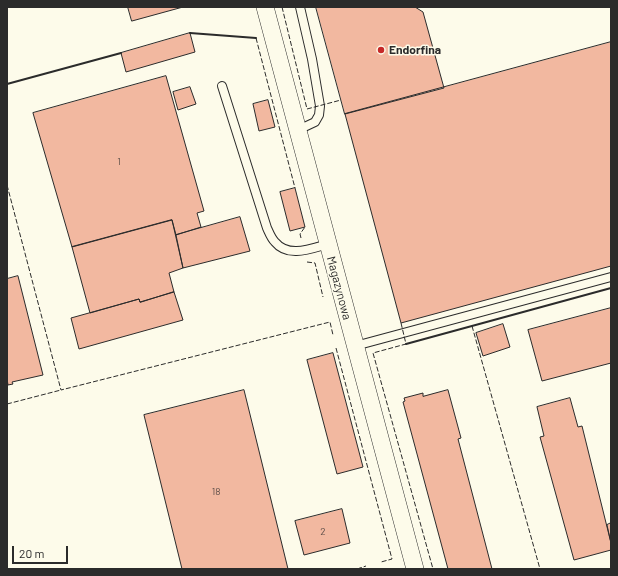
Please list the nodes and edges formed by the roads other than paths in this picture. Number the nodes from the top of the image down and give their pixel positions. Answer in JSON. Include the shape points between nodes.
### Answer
{"nodes":[{"id":1,"x":264,"y":7,"type":"edge"},
{"id":2,"x":300,"y":7,"type":"edge"},
{"id":3,"x":222,"y":86,"type":"dead end"},
{"id":4,"x":298,"y":130,"type":"junction"},
{"id":5,"x":328,"y":244,"type":"junction"},
{"id":6,"x":611,"y":278,"type":"edge"},
{"id":7,"x":354,"y":346,"type":"junction"},
{"id":8,"x":415,"y":569,"type":"edge"}],
"edges":[{"from":1,"to":4,"type":"street","name":"Magazynowa"},
{"from":2,"to":4,"type":"lane","via":[[320,106],[315,122]]},
{"from":3,"to":5,"type":"lane","via":[[267,228],[275,242],[285,251],[304,251]]},
{"from":4,"to":5,"type":"street","name":"Magazynowa"},
{"from":5,"to":7,"type":"street","name":"Magazynowa"},
{"from":6,"to":7,"type":"lane"},
{"from":7,"to":8,"type":"street","name":"Magazynowa"}]}
